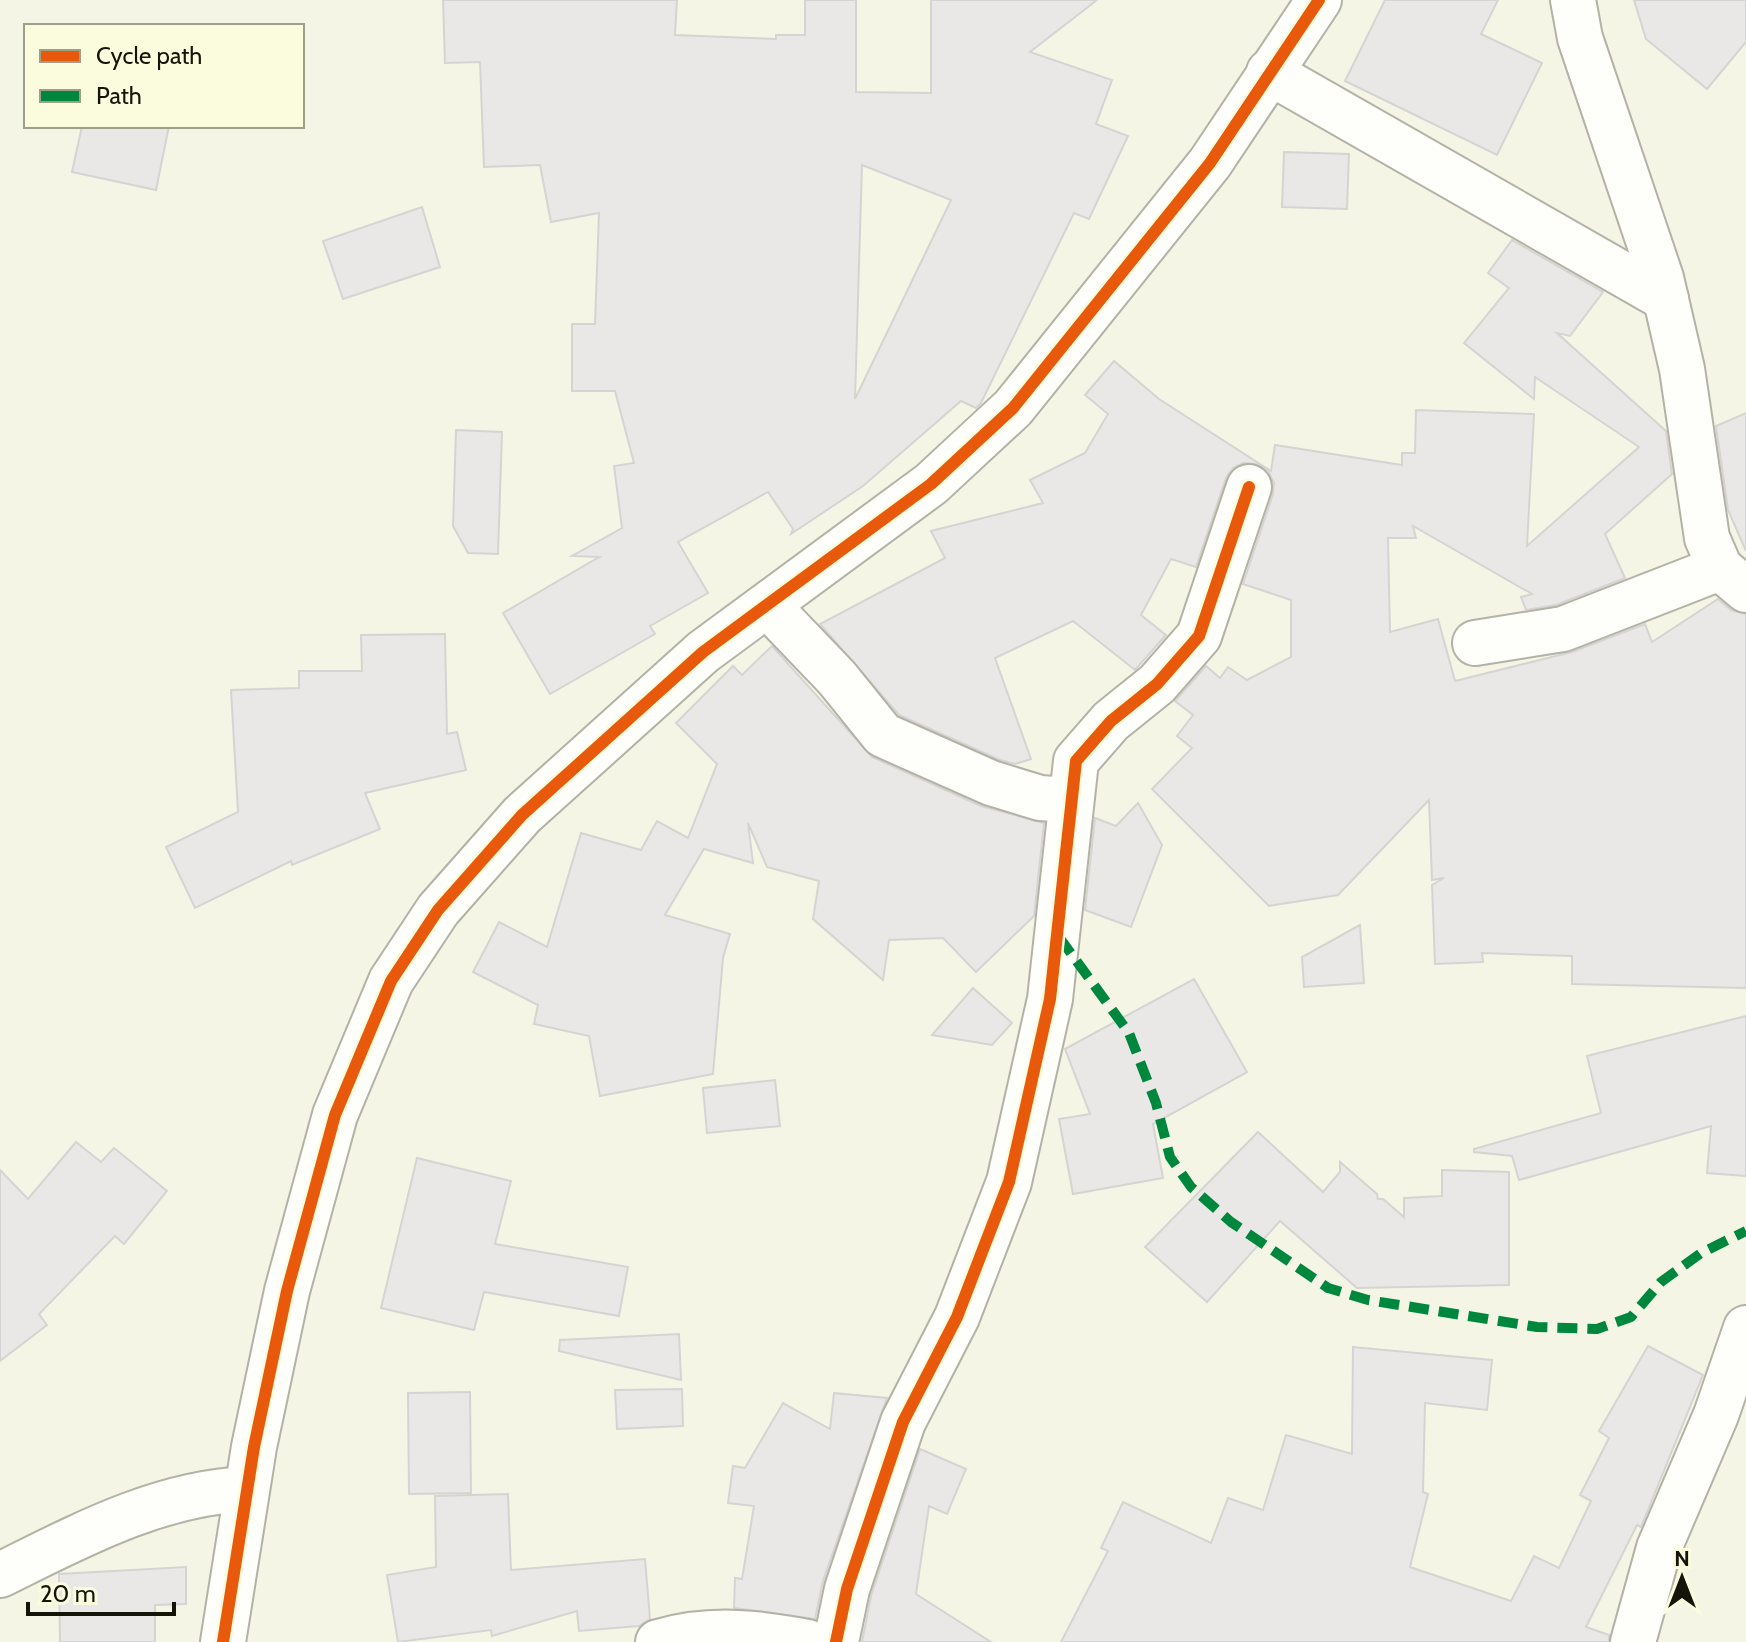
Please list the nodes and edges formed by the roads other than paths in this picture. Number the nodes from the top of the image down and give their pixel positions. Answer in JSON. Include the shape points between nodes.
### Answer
{"nodes":[{"id":1,"x":1319,"y":0,"type":"edge"},
{"id":2,"x":1573,"y":0,"type":"edge"},
{"id":3,"x":1269,"y":72,"type":"junction"},
{"id":4,"x":1666,"y":299,"type":"junction"},
{"id":5,"x":1249,"y":487,"type":"dead end"},
{"id":6,"x":1733,"y":579,"type":"edge"},
{"id":7,"x":768,"y":606,"type":"junction"},
{"id":8,"x":1475,"y":643,"type":"dead end"},
{"id":9,"x":1070,"y":800,"type":"junction"},
{"id":10,"x":1746,"y":1328,"type":"edge"},
{"id":11,"x":247,"y":1489,"type":"junction"},
{"id":12,"x":0,"y":1575,"type":"edge"},
{"id":13,"x":223,"y":1642,"type":"edge"},
{"id":14,"x":658,"y":1642,"type":"edge"},
{"id":15,"x":808,"y":1642,"type":"edge"},
{"id":16,"x":836,"y":1642,"type":"edge"},
{"id":17,"x":1633,"y":1642,"type":"edge"}],
"edges":[{"from":1,"to":3,"type":"street"},
{"from":2,"to":4,"type":"street","via":[[1580,38]]},
{"from":3,"to":4,"type":"street"},
{"from":3,"to":7,"type":"street","via":[[1210,163],[1013,408],[931,484]]},
{"from":4,"to":6,"type":"street","via":[[1707,538]]},
{"from":5,"to":9,"type":"street","via":[[1199,636],[1076,761]]},
{"from":6,"to":8,"type":"street","via":[[1563,629]]},
{"from":7,"to":9,"type":"street","via":[[883,735],[991,783],[1040,798]]},
{"from":7,"to":11,"type":"street","via":[[703,652],[522,815],[438,910],[391,981],[335,1115],[287,1291]]},
{"from":9,"to":16,"type":"street","via":[[1050,999],[1009,1182],[957,1317],[903,1422],[847,1589]]},
{"from":10,"to":17,"type":"street","via":[[1716,1415],[1659,1548]]},
{"from":11,"to":12,"type":"street","via":[[212,1490],[172,1500],[97,1527]]},
{"from":11,"to":13,"type":"street"},
{"from":14,"to":15,"type":"street","via":[[724,1631]]}]}
